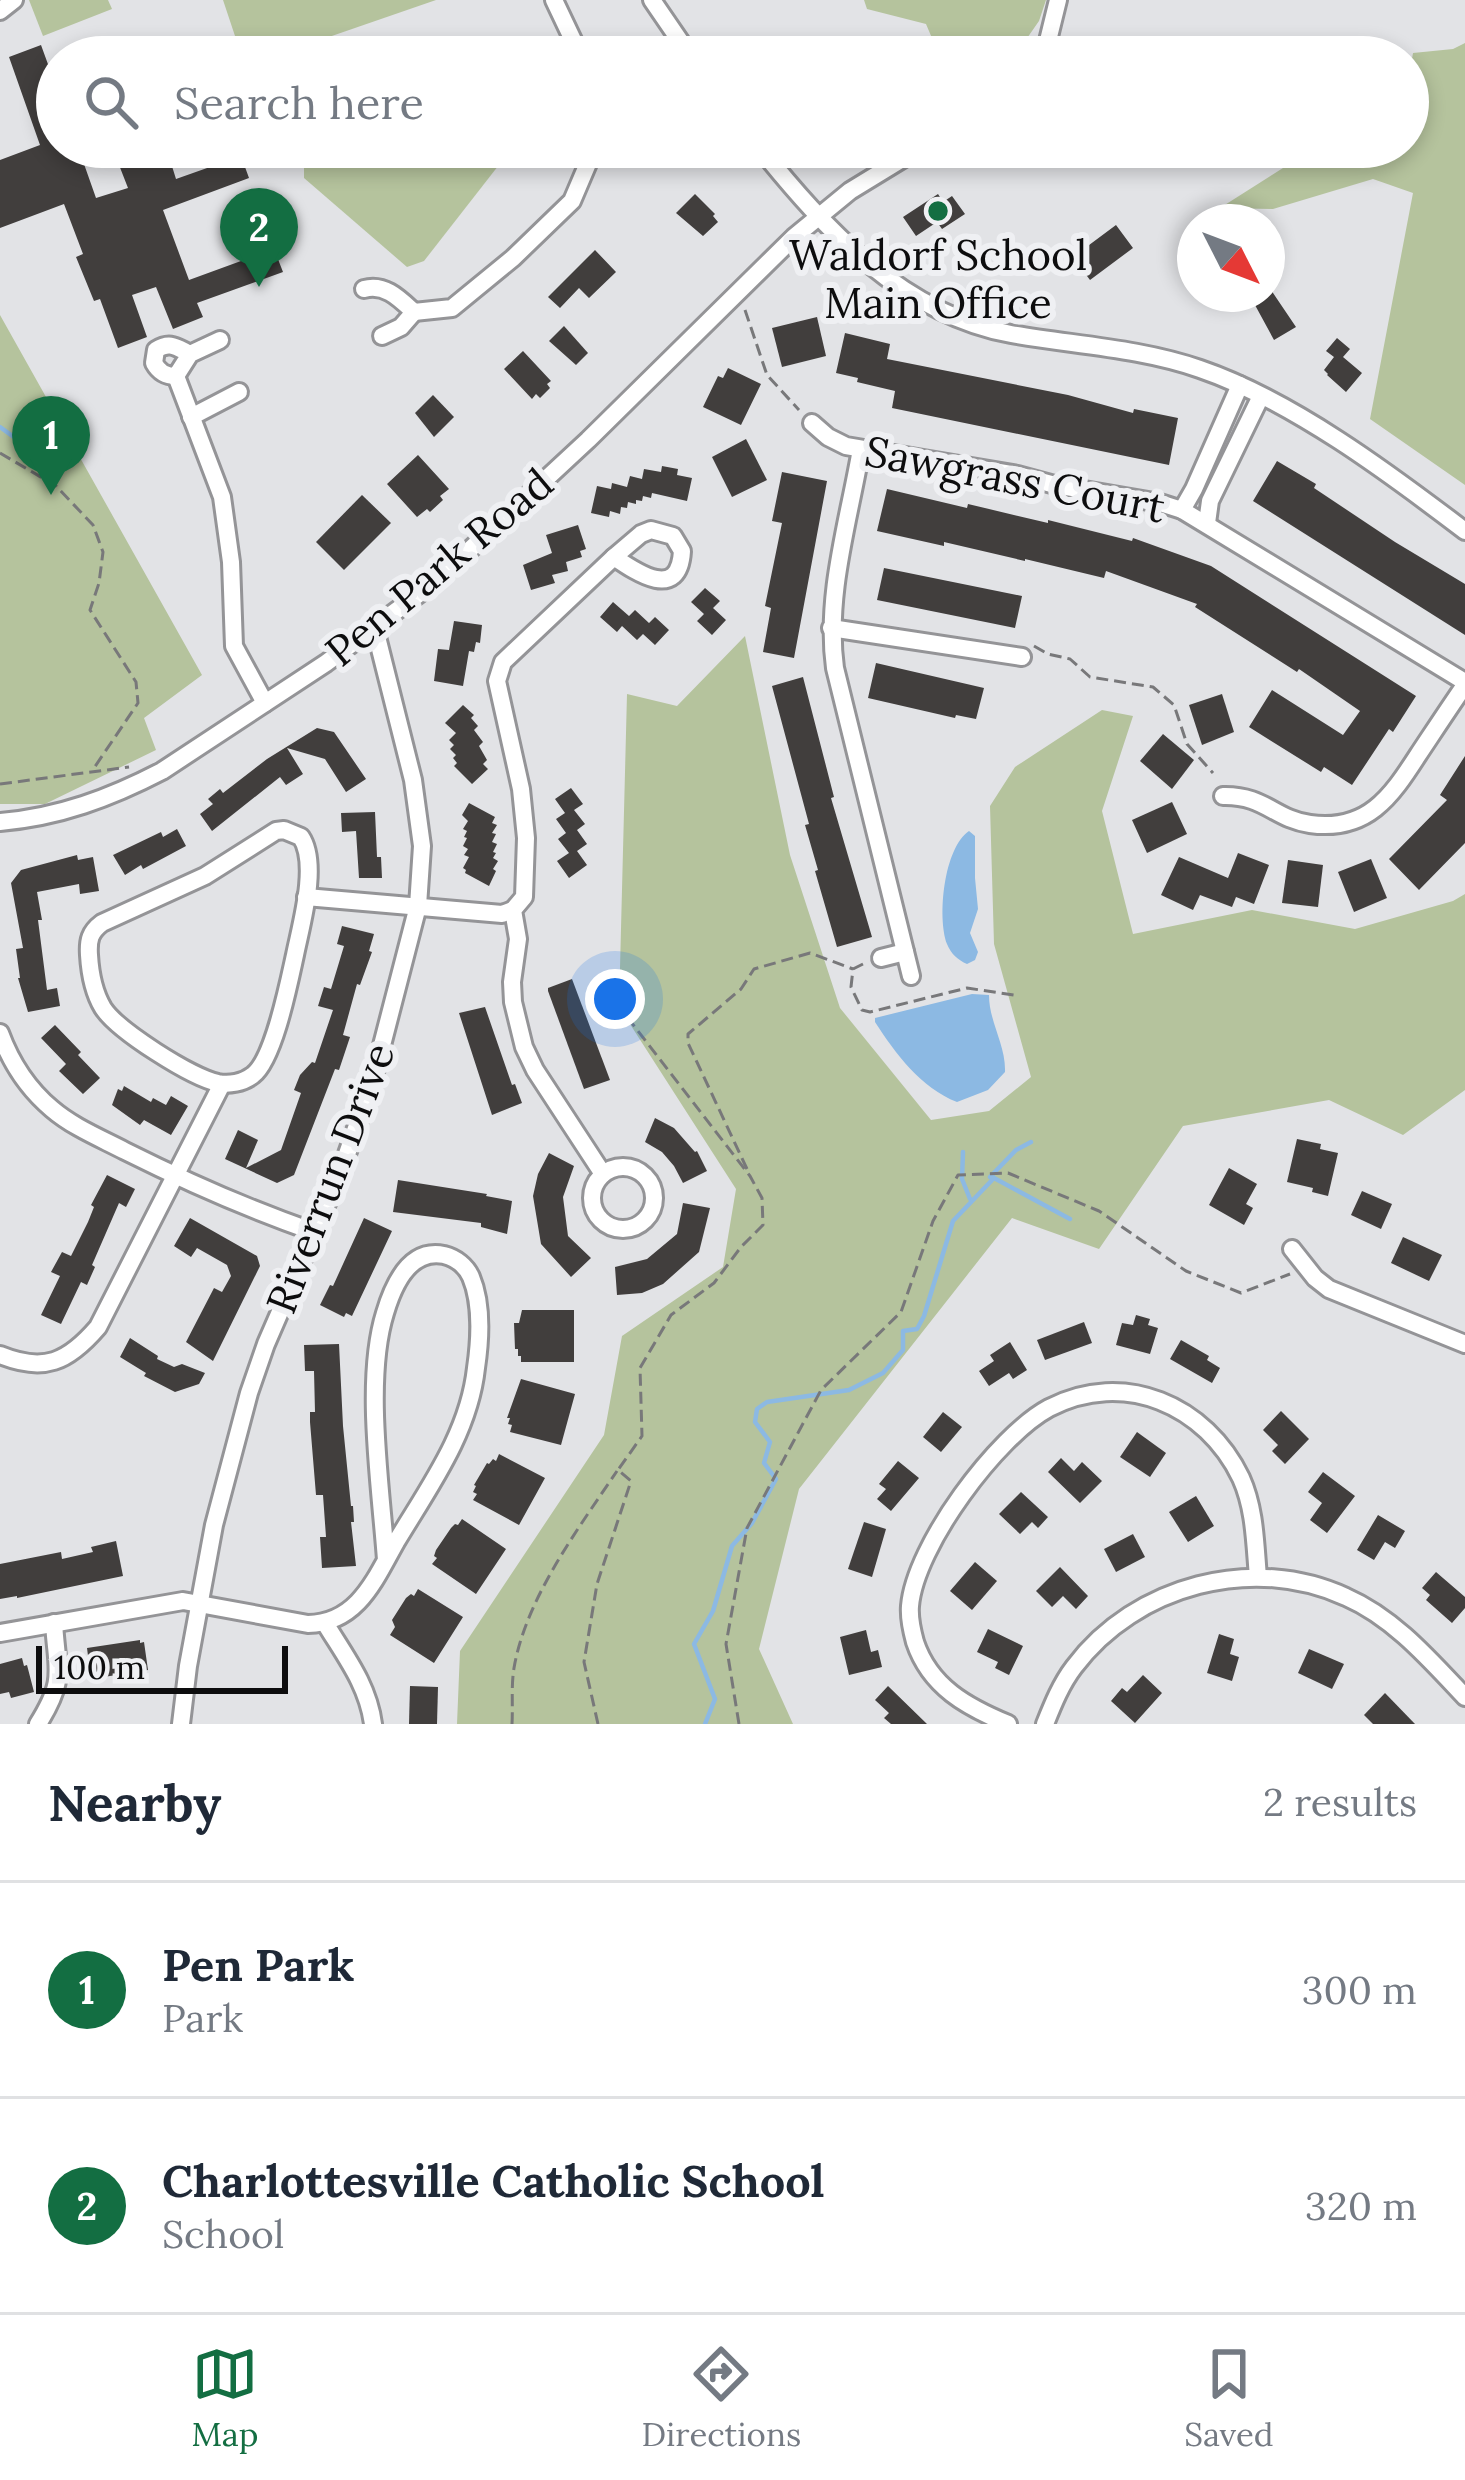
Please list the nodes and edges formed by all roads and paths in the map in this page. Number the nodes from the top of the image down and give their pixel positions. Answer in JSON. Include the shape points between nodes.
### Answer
{"nodes":[{"id":1,"x":14,"y":0,"type":"edge"},
{"id":2,"x":554,"y":0,"type":"edge"},
{"id":3,"x":652,"y":0,"type":"edge"},
{"id":4,"x":1058,"y":0,"type":"edge"},
{"id":5,"x":0,"y":11,"type":"edge"},
{"id":6,"x":571,"y":36,"type":"edge"},
{"id":7,"x":677,"y":36,"type":"edge"},
{"id":8,"x":1049,"y":36,"type":"edge"},
{"id":9,"x":586,"y":168,"type":"edge"},
{"id":10,"x":777,"y":168,"type":"edge"},
{"id":11,"x":888,"y":168,"type":"edge"},
{"id":12,"x":818,"y":216,"type":"junction"},
{"id":13,"x":364,"y":289,"type":"dead end"},
{"id":14,"x":742,"y":303,"type":"dead end"},
{"id":15,"x":414,"y":312,"type":"junction"},
{"id":16,"x":382,"y":337,"type":"dead end"},
{"id":17,"x":220,"y":340,"type":"dead end"},
{"id":18,"x":190,"y":354,"type":"junction"},
{"id":19,"x":176,"y":376,"type":"junction"},
{"id":20,"x":1240,"y":385,"type":"junction"},
{"id":21,"x":239,"y":392,"type":"dead end"},
{"id":22,"x":1262,"y":396,"type":"junction"},
{"id":23,"x":191,"y":417,"type":"junction"},
{"id":24,"x":812,"y":424,"type":"joint"},
{"id":25,"x":861,"y":448,"type":"junction"},
{"id":26,"x":0,"y":453,"type":"edge"},
{"id":27,"x":1183,"y":510,"type":"junction"},
{"id":28,"x":1207,"y":523,"type":"junction"},
{"id":29,"x":1465,"y":531,"type":"edge"},
{"id":30,"x":614,"y":557,"type":"dead end"},
{"id":31,"x":831,"y":628,"type":"junction"},
{"id":32,"x":375,"y":629,"type":"junction"},
{"id":33,"x":1028,"y":651,"type":"joint"},
{"id":34,"x":1465,"y":684,"type":"edge"},
{"id":35,"x":265,"y":703,"type":"junction"},
{"id":36,"x":1213,"y":773,"type":"dead end"},
{"id":37,"x":0,"y":784,"type":"edge"},
{"id":38,"x":1223,"y":796,"type":"dead end"},
{"id":39,"x":0,"y":822,"type":"edge"},
{"id":40,"x":306,"y":897,"type":"junction"},
{"id":41,"x":418,"y":906,"type":"junction"},
{"id":42,"x":513,"y":910,"type":"junction"},
{"id":43,"x":905,"y":952,"type":"junction"},
{"id":44,"x":881,"y":958,"type":"joint"},
{"id":45,"x":853,"y":969,"type":"junction"},
{"id":46,"x":911,"y":976,"type":"dead end"},
{"id":47,"x":1014,"y":995,"type":"dead end"},
{"id":48,"x":631,"y":1022,"type":"dead end"},
{"id":49,"x":0,"y":1033,"type":"edge"},
{"id":50,"x":222,"y":1084,"type":"junction"},
{"id":51,"x":603,"y":1174,"type":"dead end"},
{"id":52,"x":750,"y":1176,"type":"junction"},
{"id":53,"x":177,"y":1177,"type":"junction"},
{"id":54,"x":314,"y":1232,"type":"junction"},
{"id":55,"x":1292,"y":1249,"type":"dead end"},
{"id":56,"x":1305,"y":1266,"type":"junction"},
{"id":57,"x":1465,"y":1344,"type":"edge"},
{"id":58,"x":0,"y":1355,"type":"edge"},
{"id":59,"x":618,"y":1470,"type":"junction"},
{"id":60,"x":386,"y":1560,"type":"junction"},
{"id":61,"x":1258,"y":1576,"type":"junction"},
{"id":62,"x":200,"y":1603,"type":"junction"},
{"id":63,"x":54,"y":1623,"type":"junction"},
{"id":64,"x":325,"y":1623,"type":"junction"},
{"id":65,"x":0,"y":1633,"type":"edge"},
{"id":66,"x":1465,"y":1697,"type":"edge"},
{"id":67,"x":38,"y":1724,"type":"edge"},
{"id":68,"x":181,"y":1724,"type":"edge"},
{"id":69,"x":373,"y":1724,"type":"edge"},
{"id":70,"x":512,"y":1724,"type":"edge"},
{"id":71,"x":598,"y":1724,"type":"edge"},
{"id":72,"x":739,"y":1724,"type":"edge"},
{"id":73,"x":1008,"y":1724,"type":"edge"},
{"id":74,"x":1045,"y":1724,"type":"edge"}],
"edges":[{"from":1,"to":5,"type":"street"},
{"from":2,"to":6,"type":"street"},
{"from":3,"to":7,"type":"street"},
{"from":4,"to":8,"type":"street"},
{"from":9,"to":15,"type":"street","via":[[572,201],[513,258],[452,308]]},
{"from":10,"to":12,"type":"street"},
{"from":11,"to":12,"type":"street","name":"Pen Park Road"},
{"from":12,"to":20,"type":"street","via":[[889,280],[963,320],[1182,363]]},
{"from":12,"to":32,"type":"street","name":"Pen Park Road","via":[[476,547]]},
{"from":13,"to":15,"type":"street","via":[[394,294]]},
{"from":14,"to":24,"type":"path","via":[[767,376]]},
{"from":15,"to":16,"type":"street"},
{"from":17,"to":18,"type":"street"},
{"from":18,"to":19,"type":"street"},
{"from":18,"to":19,"type":"street","via":[[175,345],[156,350],[158,370]]},
{"from":19,"to":23,"type":"street"},
{"from":20,"to":22,"type":"street"},
{"from":20,"to":27,"type":"street"},
{"from":21,"to":23,"type":"street"},
{"from":22,"to":28,"type":"street"},
{"from":22,"to":29,"type":"street"},
{"from":23,"to":35,"type":"street","via":[[222,497],[234,646]]},
{"from":24,"to":25,"type":"street","name":"Sawgrass Court","via":[[837,443]]},
{"from":25,"to":27,"type":"street","name":"Sawgrass Court"},
{"from":25,"to":31,"type":"street"},
{"from":26,"to":37,"type":"path","via":[[56,486],[93,526],[103,552],[90,610],[136,682],[138,703],[92,771]]},
{"from":27,"to":28,"type":"street","name":"Sawgrass Court"},
{"from":28,"to":34,"type":"street","name":"Sawgrass Court"},
{"from":30,"to":42,"type":"street","via":[[498,672],[526,838],[524,897]]},
{"from":31,"to":33,"type":"street"},
{"from":31,"to":43,"type":"street"},
{"from":32,"to":35,"type":"street","name":"Pen Park Road"},
{"from":32,"to":41,"type":"street","name":"Riverrun Drive","via":[[413,780],[422,846]]},
{"from":33,"to":36,"type":"path","via":[[1070,659],[1090,677],[1153,687],[1174,705],[1187,744]]},
{"from":34,"to":38,"type":"street","via":[[1398,786],[1360,818],[1309,824],[1250,798]]},
{"from":35,"to":39,"type":"street","name":"Pen Park Road","via":[[116,794],[67,812]]},
{"from":40,"to":41,"type":"street"},
{"from":40,"to":50,"type":"street","via":[[268,1055],[254,1075]]},
{"from":40,"to":50,"type":"street","via":[[306,845],[293,832],[276,831],[91,933],[94,985],[118,1026]]},
{"from":41,"to":42,"type":"street"},
{"from":41,"to":54,"type":"street","name":"Riverrun Drive","via":[[374,1080]]},
{"from":42,"to":51,"type":"street","via":[[513,1002],[524,1047]]},
{"from":43,"to":44,"type":"street"},
{"from":43,"to":46,"type":"street"},
{"from":44,"to":45,"type":"path"},
{"from":45,"to":47,"type":"path","via":[[851,987],[870,1012],[957,989]]},
{"from":45,"to":52,"type":"path","via":[[810,953],[754,969],[688,1034]]},
{"from":48,"to":52,"type":"path"},
{"from":49,"to":53,"type":"street","via":[[22,1077],[54,1111]]},
{"from":50,"to":53,"type":"street"},
{"from":52,"to":59,"type":"path","via":[[763,1225],[714,1283],[671,1315],[640,1368],[642,1436]]},
{"from":53,"to":54,"type":"street"},
{"from":53,"to":58,"type":"street","via":[[86,1341],[52,1362]]},
{"from":54,"to":62,"type":"street","name":"Riverrun Drive","via":[[249,1393]]},
{"from":55,"to":56,"type":"street"},
{"from":56,"to":57,"type":"street","via":[[1345,1297]]},
{"from":56,"to":72,"type":"path","via":[[1241,1293],[1186,1271],[1099,1211],[1007,1173],[958,1174],[901,1312],[821,1390],[747,1528],[727,1644]]},
{"from":59,"to":70,"type":"path","via":[[537,1598],[514,1668]]},
{"from":59,"to":71,"type":"path","via":[[631,1481],[597,1584],[584,1662]]},
{"from":60,"to":60,"type":"street","via":[[460,1434],[471,1397],[478,1344],[473,1282],[448,1256],[424,1256],[404,1271],[379,1337]]},
{"from":60,"to":64,"type":"street","via":[[361,1601]]},
{"from":61,"to":66,"type":"street","via":[[1322,1587],[1361,1605]]},
{"from":61,"to":73,"type":"street","via":[[1250,1501],[1206,1428],[1141,1395],[1096,1394],[1048,1409],[965,1491],[923,1562],[910,1606],[930,1672],[964,1704]]},
{"from":61,"to":74,"type":"street","via":[[1199,1584],[1134,1612],[1073,1668]]},
{"from":62,"to":63,"type":"street"},
{"from":62,"to":64,"type":"street"},
{"from":62,"to":68,"type":"street","name":"Riverrun Drive"},
{"from":63,"to":65,"type":"street"},
{"from":63,"to":67,"type":"street","via":[[59,1678]]},
{"from":64,"to":69,"type":"street","via":[[364,1686]]}]}
